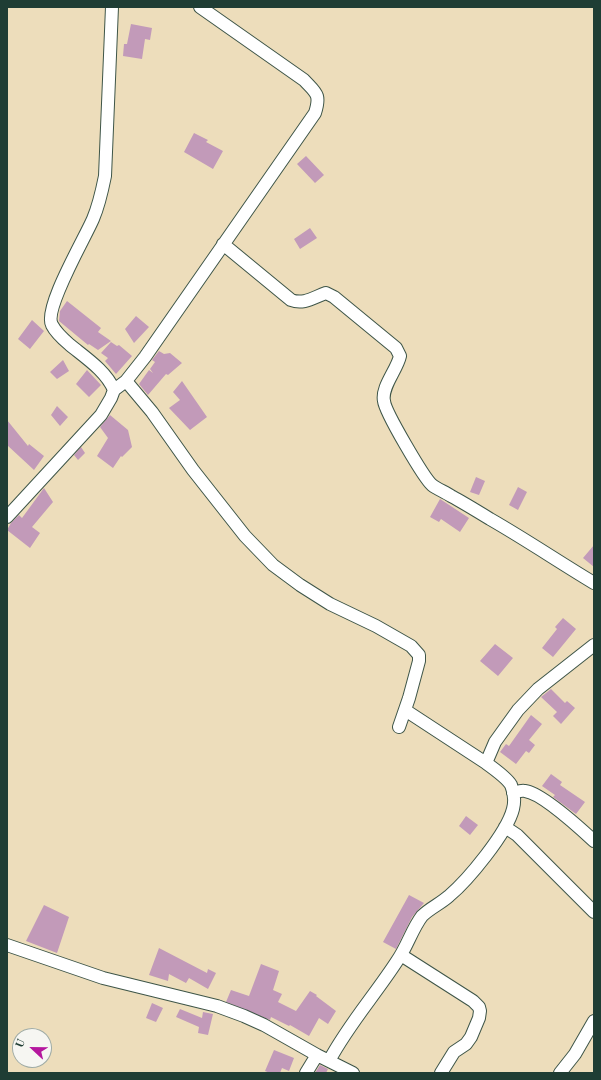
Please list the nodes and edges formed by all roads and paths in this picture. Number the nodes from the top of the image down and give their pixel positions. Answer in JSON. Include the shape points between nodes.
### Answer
{"nodes":[{"id":1,"x":112,"y":7,"type":"edge"},
{"id":2,"x":200,"y":7,"type":"edge"},
{"id":3,"x":223,"y":244,"type":"junction"},
{"id":4,"x":126,"y":381,"type":"junction"},
{"id":5,"x":114,"y":390,"type":"junction"},
{"id":6,"x":7,"y":517,"type":"edge"},
{"id":7,"x":594,"y":582,"type":"edge"},
{"id":8,"x":594,"y":645,"type":"edge"},
{"id":9,"x":405,"y":710,"type":"junction"},
{"id":10,"x":399,"y":727,"type":"dead end"},
{"id":11,"x":486,"y":763,"type":"junction"},
{"id":12,"x":516,"y":792,"type":"junction"},
{"id":13,"x":510,"y":830,"type":"junction"},
{"id":14,"x":594,"y":841,"type":"edge"},
{"id":15,"x":594,"y":912,"type":"edge"},
{"id":16,"x":7,"y":945,"type":"edge"},
{"id":17,"x":402,"y":955,"type":"junction"},
{"id":18,"x":594,"y":1021,"type":"edge"},
{"id":19,"x":317,"y":1055,"type":"junction"},
{"id":20,"x":329,"y":1061,"type":"junction"},
{"id":21,"x":306,"y":1073,"type":"edge"},
{"id":22,"x":353,"y":1073,"type":"edge"},
{"id":23,"x":441,"y":1073,"type":"edge"},
{"id":24,"x":560,"y":1073,"type":"edge"}],
"edges":[{"from":1,"to":5,"type":"street","via":[[105,176],[101,200],[50,313],[51,324],[60,336],[100,371],[110,381]]},
{"from":2,"to":3,"type":"street","via":[[304,80],[317,93],[319,102],[315,113]]},
{"from":3,"to":4,"type":"street"},
{"from":3,"to":7,"type":"street","via":[[291,300],[304,302],[326,294],[334,297],[396,348],[400,356],[398,366],[384,393],[384,402],[391,419],[432,485],[528,540]]},
{"from":4,"to":5,"type":"street"},
{"from":4,"to":9,"type":"street","via":[[245,536],[273,565],[330,604],[376,626],[416,650],[419,661]]},
{"from":5,"to":6,"type":"street","via":[[101,415]]},
{"from":8,"to":11,"type":"street","via":[[538,689],[518,710],[495,742]]},
{"from":9,"to":10,"type":"street"},
{"from":9,"to":11,"type":"street"},
{"from":11,"to":12,"type":"street"},
{"from":12,"to":13,"type":"street"},
{"from":12,"to":14,"type":"street","via":[[530,792],[553,806]]},
{"from":13,"to":15,"type":"street"},
{"from":13,"to":17,"type":"street","via":[[448,897],[421,918]]},
{"from":16,"to":19,"type":"street","via":[[103,978],[217,1006],[264,1025]]},
{"from":17,"to":20,"type":"street","via":[[339,1042]]},
{"from":17,"to":23,"type":"street","via":[[473,1001],[480,1011],[480,1018],[471,1037],[454,1052]]},
{"from":18,"to":24,"type":"street","via":[[575,1054]]},
{"from":19,"to":20,"type":"street"},
{"from":19,"to":21,"type":"street"},
{"from":20,"to":22,"type":"street"}]}
